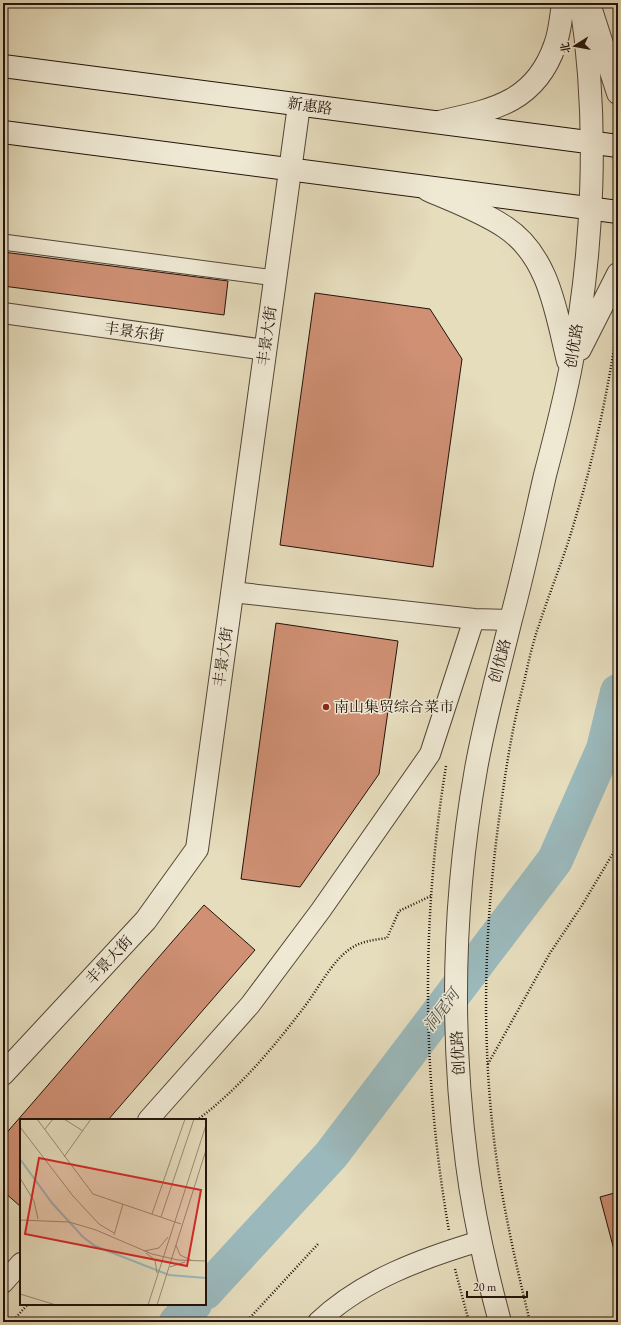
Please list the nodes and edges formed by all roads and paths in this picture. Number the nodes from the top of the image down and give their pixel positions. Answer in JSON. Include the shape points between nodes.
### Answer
{"nodes":[{"id":1,"x":563,"y":3,"type":"edge"},
{"id":2,"x":581,"y":3,"type":"edge"},
{"id":3,"x":589,"y":3,"type":"edge"},
{"id":4,"x":3,"y":66,"type":"edge"},
{"id":5,"x":618,"y":93,"type":"edge"},
{"id":6,"x":299,"y":105,"type":"junction"},
{"id":7,"x":434,"y":123,"type":"junction"},
{"id":8,"x":3,"y":132,"type":"edge"},
{"id":9,"x":591,"y":143,"type":"junction"},
{"id":10,"x":618,"y":146,"type":"edge"},
{"id":11,"x":290,"y":170,"type":"junction"},
{"id":12,"x":423,"y":187,"type":"junction"},
{"id":13,"x":589,"y":209,"type":"junction"},
{"id":14,"x":618,"y":212,"type":"edge"},
{"id":15,"x":3,"y":242,"type":"edge"},
{"id":16,"x":618,"y":274,"type":"edge"},
{"id":17,"x":275,"y":278,"type":"junction"},
{"id":18,"x":3,"y":313,"type":"edge"},
{"id":19,"x":618,"y":323,"type":"edge"},
{"id":20,"x":265,"y":350,"type":"junction"},
{"id":21,"x":570,"y":370,"type":"junction"},
{"id":22,"x":232,"y":592,"type":"junction"},
{"id":23,"x":474,"y":619,"type":"junction"},
{"id":24,"x":511,"y":620,"type":"junction"},
{"id":25,"x":447,"y":763,"type":"dead end"},
{"id":26,"x":618,"y":845,"type":"edge"},
{"id":27,"x":431,"y":896,"type":"junction"},
{"id":28,"x":488,"y":1065,"type":"junction"},
{"id":29,"x":3,"y":1074,"type":"edge"},
{"id":30,"x":149,"y":1119,"type":"edge"},
{"id":31,"x":198,"y":1119,"type":"edge"},
{"id":32,"x":480,"y":1241,"type":"junction"},
{"id":33,"x":318,"y":1244,"type":"dead end"},
{"id":34,"x":452,"y":1250,"type":"junction"},
{"id":35,"x":20,"y":1264,"type":"edge"},
{"id":36,"x":3,"y":1283,"type":"edge"},
{"id":37,"x":27,"y":1305,"type":"edge"},
{"id":38,"x":12,"y":1322,"type":"edge"},
{"id":39,"x":246,"y":1322,"type":"edge"},
{"id":40,"x":318,"y":1322,"type":"edge"},
{"id":41,"x":469,"y":1322,"type":"edge"},
{"id":42,"x":500,"y":1322,"type":"edge"},
{"id":43,"x":530,"y":1322,"type":"edge"}],
"edges":[{"from":1,"to":7,"type":"street","via":[[556,44],[546,66],[532,85],[513,100],[492,110]]},
{"from":2,"to":9,"type":"street","name":"创优路"},
{"from":3,"to":5,"type":"street"},
{"from":4,"to":6,"type":"street","name":"新惠路"},
{"from":6,"to":7,"type":"street","name":"新惠路"},
{"from":6,"to":11,"type":"street","name":"丰景大街"},
{"from":7,"to":9,"type":"street","name":"新惠路"},
{"from":8,"to":11,"type":"street"},
{"from":9,"to":10,"type":"street","name":"新惠路"},
{"from":9,"to":13,"type":"street","name":"创优路"},
{"from":11,"to":12,"type":"street"},
{"from":11,"to":17,"type":"street","name":"丰景大街"},
{"from":12,"to":13,"type":"street"},
{"from":12,"to":21,"type":"street","via":[[505,227],[524,243],[539,263],[549,286]]},
{"from":13,"to":14,"type":"street"},
{"from":13,"to":21,"type":"street","name":"创优路","via":[[583,290]]},
{"from":15,"to":17,"type":"street"},
{"from":16,"to":21,"type":"street"},
{"from":17,"to":20,"type":"street","name":"丰景大街"},
{"from":18,"to":20,"type":"street","name":"丰景东街"},
{"from":19,"to":28,"type":"path","via":[[589,472],[557,576],[538,626],[520,698],[502,799],[495,844],[489,917]]},
{"from":20,"to":22,"type":"street","name":"丰景大街"},
{"from":21,"to":24,"type":"street","name":"创优路"},
{"from":22,"to":23,"type":"street"},
{"from":22,"to":29,"type":"street","name":"丰景大街","via":[[197,849],[146,920]]},
{"from":23,"to":24,"type":"street"},
{"from":23,"to":30,"type":"street","via":[[430,754],[321,910],[250,1005]]},
{"from":24,"to":32,"type":"street","name":"创优路","via":[[491,695],[476,771],[458,921],[458,1067],[467,1164]]},
{"from":25,"to":27,"type":"path"},
{"from":26,"to":28,"type":"path","via":[[550,953]]},
{"from":27,"to":31,"type":"path","via":[[399,911],[387,938],[359,944],[342,955],[267,1052],[216,1106]]},
{"from":27,"to":34,"type":"path","via":[[427,979],[428,1048],[438,1168]]},
{"from":28,"to":43,"type":"path","via":[[497,1160],[513,1254]]},
{"from":32,"to":34,"type":"street"},
{"from":32,"to":42,"type":"street","name":"创优路"},
{"from":33,"to":39,"type":"path"},
{"from":34,"to":40,"type":"street","via":[[424,1259],[371,1285],[346,1300]]},
{"from":34,"to":41,"type":"path"},
{"from":35,"to":36,"type":"street"},
{"from":37,"to":38,"type":"path"}]}
